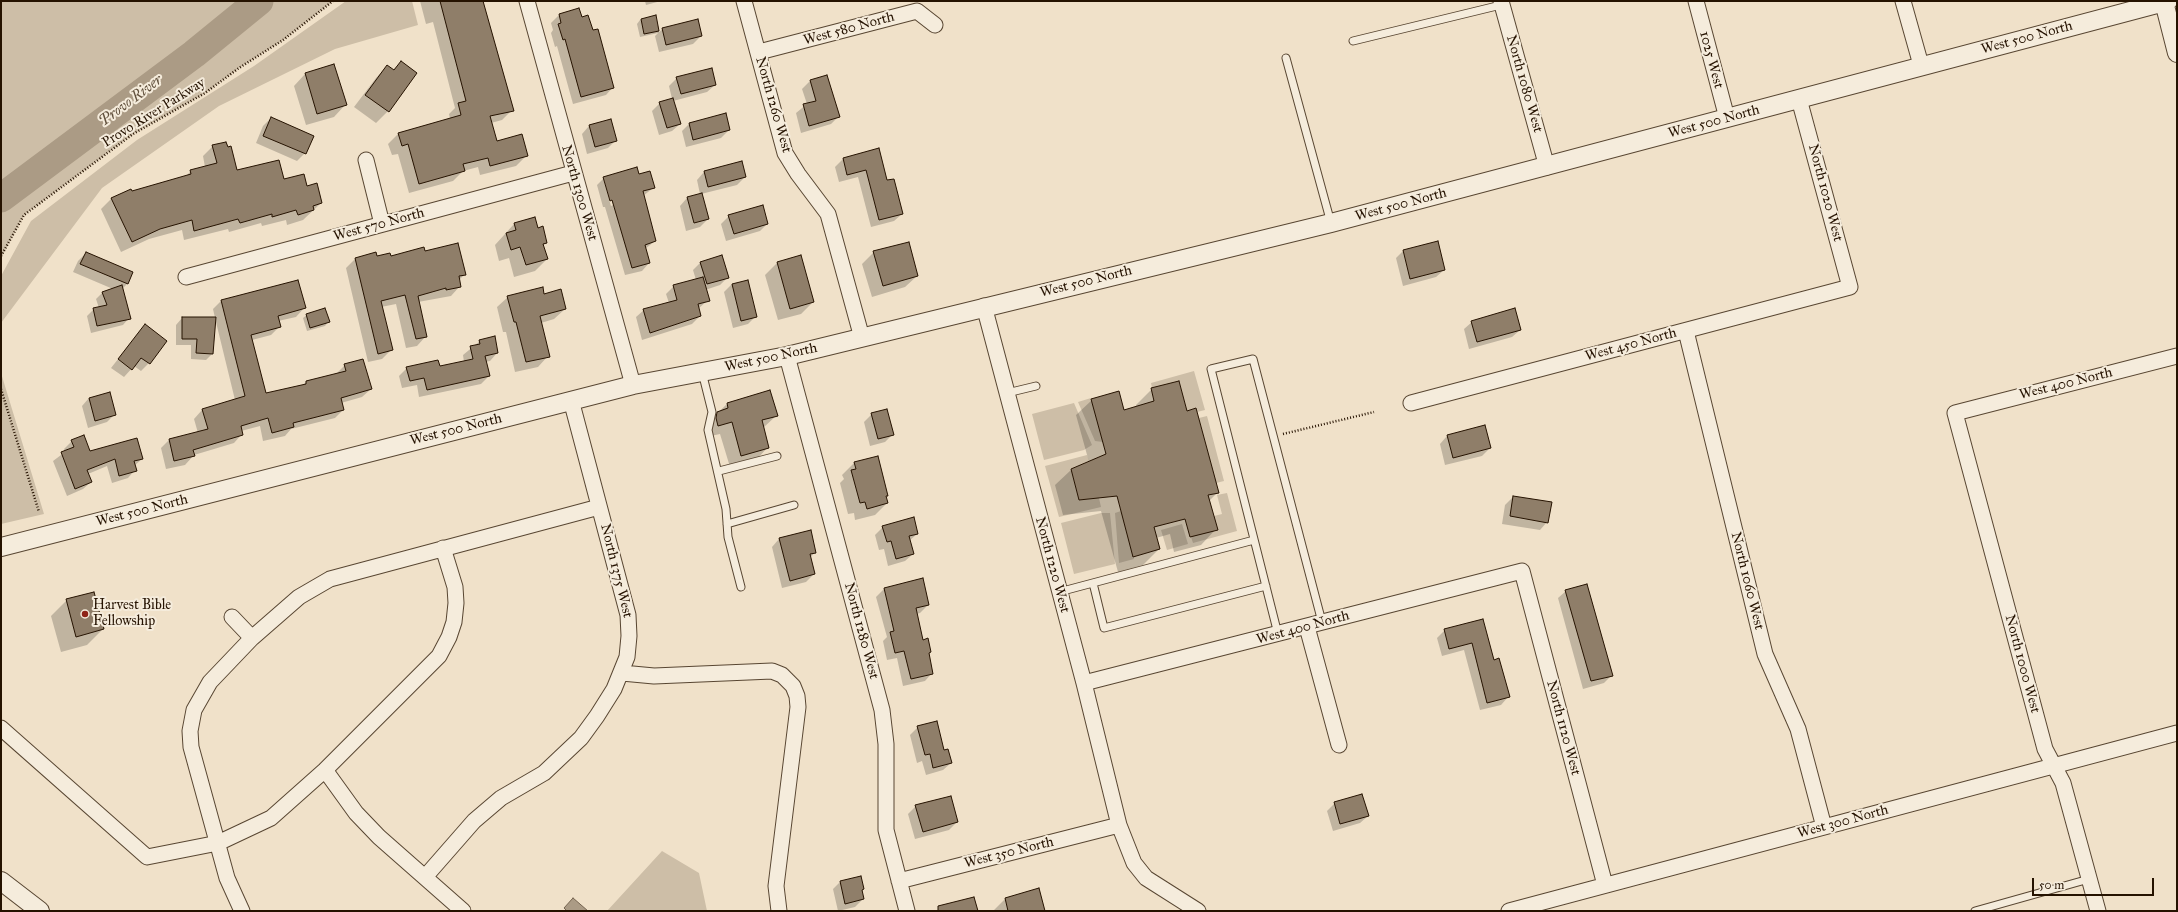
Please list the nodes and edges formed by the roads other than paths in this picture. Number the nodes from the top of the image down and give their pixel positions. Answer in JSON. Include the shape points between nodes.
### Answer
{"nodes":[{"id":1,"x":526,"y":1,"type":"edge"},
{"id":2,"x":744,"y":1,"type":"edge"},
{"id":3,"x":1696,"y":1,"type":"edge"},
{"id":4,"x":1903,"y":1,"type":"edge"},
{"id":5,"x":2166,"y":2,"type":"edge"},
{"id":6,"x":1501,"y":3,"type":"edge"},
{"id":7,"x":935,"y":25,"type":"dead end"},
{"id":8,"x":1353,"y":41,"type":"dead end"},
{"id":9,"x":759,"y":52,"type":"junction"},
{"id":10,"x":2177,"y":53,"type":"edge"},
{"id":11,"x":1286,"y":58,"type":"dead end"},
{"id":12,"x":1921,"y":65,"type":"junction"},
{"id":13,"x":1799,"y":99,"type":"junction"},
{"id":14,"x":1727,"y":118,"type":"junction"},
{"id":15,"x":366,"y":160,"type":"dead end"},
{"id":16,"x":1548,"y":167,"type":"junction"},
{"id":17,"x":573,"y":173,"type":"junction"},
{"id":18,"x":1331,"y":223,"type":"junction"},
{"id":19,"x":382,"y":224,"type":"junction"},
{"id":20,"x":186,"y":277,"type":"dead end"},
{"id":21,"x":1850,"y":287,"type":"joint"},
{"id":22,"x":984,"y":306,"type":"junction"},
{"id":23,"x":1686,"y":331,"type":"junction"},
{"id":24,"x":862,"y":338,"type":"junction"},
{"id":25,"x":787,"y":356,"type":"junction"},
{"id":26,"x":2177,"y":356,"type":"edge"},
{"id":27,"x":702,"y":372,"type":"junction"},
{"id":28,"x":633,"y":385,"type":"junction"},
{"id":29,"x":1036,"y":386,"type":"dead end"},
{"id":30,"x":1006,"y":394,"type":"junction"},
{"id":31,"x":571,"y":400,"type":"junction"},
{"id":32,"x":1411,"y":403,"type":"dead end"},
{"id":33,"x":1955,"y":413,"type":"joint"},
{"id":34,"x":777,"y":456,"type":"dead end"},
{"id":35,"x":719,"y":471,"type":"junction"},
{"id":36,"x":794,"y":505,"type":"dead end"},
{"id":37,"x":599,"y":507,"type":"junction"},
{"id":38,"x":727,"y":524,"type":"junction"},
{"id":39,"x":1254,"y":540,"type":"junction"},
{"id":40,"x":1,"y":548,"type":"edge"},
{"id":41,"x":443,"y":548,"type":"junction"},
{"id":42,"x":1522,"y":571,"type":"joint"},
{"id":43,"x":1093,"y":583,"type":"junction"},
{"id":44,"x":1266,"y":586,"type":"junction"},
{"id":45,"x":741,"y":587,"type":"dead end"},
{"id":46,"x":1059,"y":592,"type":"junction"},
{"id":47,"x":232,"y":617,"type":"dead end"},
{"id":48,"x":1322,"y":623,"type":"junction"},
{"id":49,"x":1307,"y":627,"type":"junction"},
{"id":50,"x":1278,"y":634,"type":"junction"},
{"id":51,"x":252,"y":638,"type":"junction"},
{"id":52,"x":622,"y":673,"type":"junction"},
{"id":53,"x":1084,"y":683,"type":"junction"},
{"id":54,"x":1,"y":728,"type":"edge"},
{"id":55,"x":2177,"y":733,"type":"edge"},
{"id":56,"x":1340,"y":745,"type":"dead end"},
{"id":57,"x":2052,"y":766,"type":"junction"},
{"id":58,"x":324,"y":770,"type":"junction"},
{"id":59,"x":1119,"y":825,"type":"junction"},
{"id":60,"x":1824,"y":826,"type":"junction"},
{"id":61,"x":218,"y":844,"type":"junction"},
{"id":62,"x":425,"y":877,"type":"junction"},
{"id":63,"x":2089,"y":879,"type":"junction"},
{"id":64,"x":1,"y":881,"type":"edge"},
{"id":65,"x":899,"y":881,"type":"junction"},
{"id":66,"x":1605,"y":885,"type":"junction"},
{"id":67,"x":40,"y":911,"type":"edge"},
{"id":68,"x":242,"y":911,"type":"edge"},
{"id":69,"x":463,"y":911,"type":"edge"},
{"id":70,"x":779,"y":911,"type":"edge"},
{"id":71,"x":907,"y":911,"type":"edge"},
{"id":72,"x":1198,"y":911,"type":"edge"},
{"id":73,"x":1509,"y":911,"type":"edge"},
{"id":74,"x":1975,"y":911,"type":"edge"},
{"id":75,"x":2098,"y":911,"type":"edge"}],
"edges":[{"from":1,"to":17,"type":"street","name":"North 1300 West"},
{"from":2,"to":9,"type":"street","name":"North 1260 West"},
{"from":3,"to":14,"type":"street","name":"1025 West"},
{"from":4,"to":12,"type":"street"},
{"from":5,"to":10,"type":"street"},
{"from":5,"to":12,"type":"street","name":"West 500 North"},
{"from":6,"to":8,"type":"lane"},
{"from":6,"to":16,"type":"street","name":"North 1080 West"},
{"from":7,"to":9,"type":"street","name":"West 580 North","via":[[917,11]]},
{"from":9,"to":24,"type":"street","name":"North 1260 West","via":[[785,153],[828,214]]},
{"from":11,"to":18,"type":"lane"},
{"from":12,"to":13,"type":"street","name":"West 500 North"},
{"from":13,"to":14,"type":"street","name":"West 500 North"},
{"from":13,"to":21,"type":"street","name":"North 1020 West"},
{"from":14,"to":16,"type":"street","name":"West 500 North"},
{"from":15,"to":19,"type":"street"},
{"from":16,"to":18,"type":"street","name":"West 500 North"},
{"from":17,"to":19,"type":"street","name":"West 570 North"},
{"from":17,"to":28,"type":"street","name":"North 1300 West"},
{"from":18,"to":22,"type":"street","name":"West 500 North"},
{"from":19,"to":20,"type":"street","name":"West 570 North"},
{"from":21,"to":23,"type":"street","name":"West 450 North"},
{"from":22,"to":24,"type":"street","name":"West 500 North"},
{"from":22,"to":30,"type":"street","name":"North 1220 West"},
{"from":23,"to":32,"type":"street","name":"West 450 North"},
{"from":23,"to":60,"type":"street","name":"North 1060 West","via":[[1766,654],[1798,729]]},
{"from":24,"to":25,"type":"street","name":"West 500 North"},
{"from":25,"to":27,"type":"street","name":"West 500 North"},
{"from":25,"to":65,"type":"street","name":"North 1280 West","via":[[882,710],[886,744],[886,830]]},
{"from":26,"to":33,"type":"street","name":"West 400 North"},
{"from":27,"to":28,"type":"street","name":"West 500 North"},
{"from":27,"to":35,"type":"lane","via":[[712,412],[708,430]]},
{"from":28,"to":31,"type":"street","name":"West 500 North"},
{"from":29,"to":30,"type":"lane"},
{"from":30,"to":46,"type":"street","name":"North 1220 West"},
{"from":31,"to":37,"type":"street","name":"North 1375 West"},
{"from":31,"to":40,"type":"street","name":"West 500 North"},
{"from":33,"to":57,"type":"street","name":"North 1000 West","via":[[2045,749]]},
{"from":34,"to":35,"type":"lane"},
{"from":35,"to":38,"type":"lane"},
{"from":36,"to":38,"type":"lane"},
{"from":37,"to":41,"type":"street"},
{"from":37,"to":52,"type":"street","name":"North 1375 West","via":[[628,615],[630,636]]},
{"from":38,"to":45,"type":"lane"},
{"from":39,"to":43,"type":"lane"},
{"from":39,"to":44,"type":"lane"},
{"from":39,"to":48,"type":"lane","via":[[1211,370],[1253,359]]},
{"from":41,"to":51,"type":"street","via":[[330,579],[299,597]]},
{"from":41,"to":58,"type":"street","via":[[455,587],[456,603],[454,622],[439,656]]},
{"from":42,"to":48,"type":"street","name":"West 400 North"},
{"from":42,"to":66,"type":"street","name":"North 1120 West"},
{"from":43,"to":44,"type":"lane","via":[[1104,628]]},
{"from":43,"to":46,"type":"lane"},
{"from":44,"to":50,"type":"lane"},
{"from":46,"to":53,"type":"street","name":"North 1220 West"},
{"from":47,"to":51,"type":"street"},
{"from":48,"to":49,"type":"street","name":"West 400 North"},
{"from":49,"to":50,"type":"street","name":"West 400 North"},
{"from":49,"to":56,"type":"street"},
{"from":50,"to":53,"type":"street","name":"West 400 North"},
{"from":51,"to":61,"type":"street","via":[[201,695],[194,710],[190,731],[191,747]]},
{"from":52,"to":62,"type":"street","name":"North 1375 West","via":[[581,738],[544,773],[501,798],[474,821]]},
{"from":52,"to":70,"type":"street","via":[[654,676],[772,671],[782,675],[793,686],[798,707],[776,886]]},
{"from":53,"to":59,"type":"street","name":"North 1220 West"},
{"from":54,"to":61,"type":"street","via":[[147,857]]},
{"from":55,"to":57,"type":"street","name":"West 300 North"},
{"from":57,"to":60,"type":"street","name":"West 300 North"},
{"from":57,"to":63,"type":"street","name":"North 1000 West","via":[[2063,783]]},
{"from":58,"to":61,"type":"street","via":[[271,818]]},
{"from":58,"to":62,"type":"street","via":[[370,828]]},
{"from":59,"to":65,"type":"street","name":"West 350 North"},
{"from":59,"to":72,"type":"street","via":[[1134,863],[1146,878]]},
{"from":60,"to":66,"type":"street","name":"West 300 North"},
{"from":61,"to":68,"type":"street","via":[[230,886]]},
{"from":62,"to":69,"type":"street"},
{"from":63,"to":74,"type":"lane"},
{"from":63,"to":75,"type":"street","name":"North 1000 West"},
{"from":64,"to":67,"type":"street"},
{"from":65,"to":71,"type":"street","name":"North 1280 West"},
{"from":66,"to":73,"type":"street","name":"West 300 North"}]}
